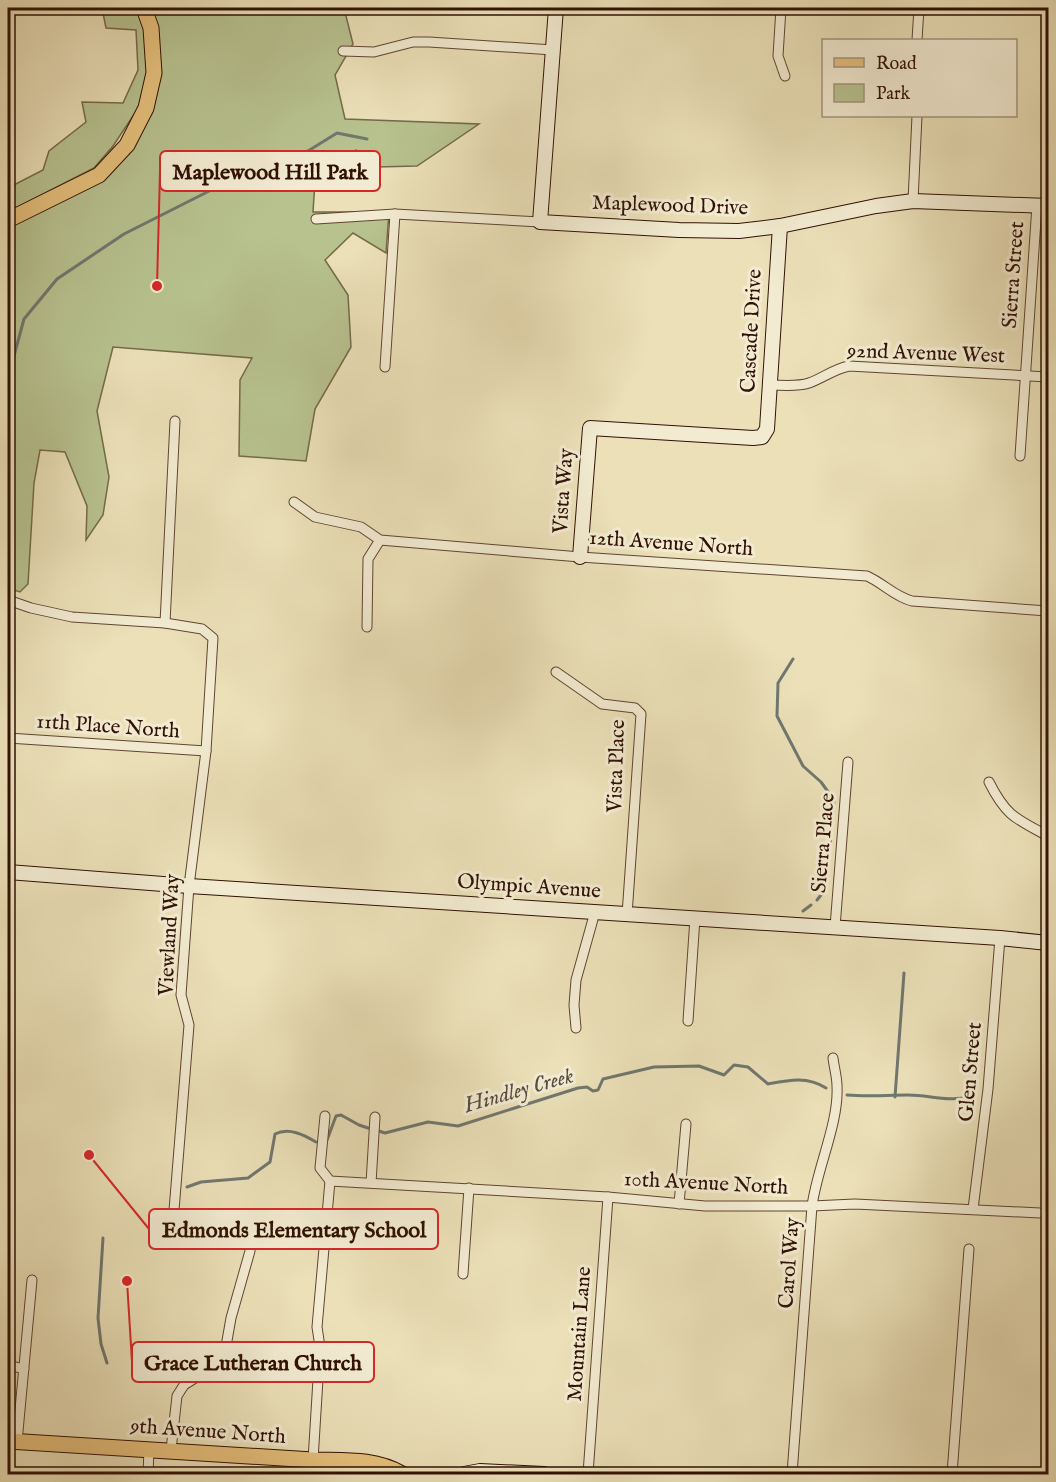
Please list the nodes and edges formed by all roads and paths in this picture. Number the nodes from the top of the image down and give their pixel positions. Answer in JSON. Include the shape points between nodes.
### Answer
{"nodes":[{"id":1,"x":144,"y":8,"type":"edge"},
{"id":2,"x":556,"y":8,"type":"edge"},
{"id":3,"x":781,"y":8,"type":"edge"},
{"id":4,"x":919,"y":8,"type":"edge"},
{"id":5,"x":918,"y":39,"type":"edge"},
{"id":6,"x":553,"y":50,"type":"junction"},
{"id":7,"x":343,"y":51,"type":"dead end"},
{"id":8,"x":785,"y":76,"type":"dead end"},
{"id":9,"x":917,"y":117,"type":"edge"},
{"id":10,"x":913,"y":201,"type":"junction"},
{"id":11,"x":1043,"y":205,"type":"edge"},
{"id":12,"x":395,"y":214,"type":"junction"},
{"id":13,"x":316,"y":219,"type":"dead end"},
{"id":14,"x":8,"y":220,"type":"edge"},
{"id":15,"x":540,"y":222,"type":"junction"},
{"id":16,"x":780,"y":226,"type":"junction"},
{"id":17,"x":385,"y":367,"type":"dead end"},
{"id":18,"x":1025,"y":376,"type":"junction"},
{"id":19,"x":1048,"y":377,"type":"edge"},
{"id":20,"x":770,"y":385,"type":"junction"},
{"id":21,"x":175,"y":421,"type":"dead end"},
{"id":22,"x":590,"y":428,"type":"joint"},
{"id":23,"x":1020,"y":456,"type":"dead end"},
{"id":24,"x":294,"y":502,"type":"dead end"},
{"id":25,"x":380,"y":540,"type":"junction"},
{"id":26,"x":580,"y":556,"type":"junction"},
{"id":27,"x":8,"y":600,"type":"edge"},
{"id":28,"x":1048,"y":611,"type":"edge"},
{"id":29,"x":165,"y":623,"type":"junction"},
{"id":30,"x":367,"y":627,"type":"dead end"},
{"id":31,"x":556,"y":672,"type":"dead end"},
{"id":32,"x":8,"y":738,"type":"edge"},
{"id":33,"x":206,"y":751,"type":"junction"},
{"id":34,"x":848,"y":762,"type":"dead end"},
{"id":35,"x":989,"y":782,"type":"dead end"},
{"id":36,"x":1048,"y":836,"type":"edge"},
{"id":37,"x":8,"y":872,"type":"edge"},
{"id":38,"x":189,"y":886,"type":"junction"},
{"id":39,"x":595,"y":912,"type":"junction"},
{"id":40,"x":627,"y":915,"type":"junction"},
{"id":41,"x":695,"y":918,"type":"junction"},
{"id":42,"x":835,"y":927,"type":"junction"},
{"id":43,"x":1000,"y":939,"type":"junction"},
{"id":44,"x":1048,"y":944,"type":"edge"},
{"id":45,"x":688,"y":1021,"type":"dead end"},
{"id":46,"x":576,"y":1028,"type":"dead end"},
{"id":47,"x":833,"y":1058,"type":"dead end"},
{"id":48,"x":324,"y":1116,"type":"dead end"},
{"id":49,"x":375,"y":1117,"type":"dead end"},
{"id":50,"x":686,"y":1124,"type":"dead end"},
{"id":51,"x":330,"y":1181,"type":"junction"},
{"id":52,"x":371,"y":1183,"type":"junction"},
{"id":53,"x":469,"y":1188,"type":"junction"},
{"id":54,"x":608,"y":1197,"type":"junction"},
{"id":55,"x":679,"y":1204,"type":"junction"},
{"id":56,"x":812,"y":1206,"type":"junction"},
{"id":57,"x":973,"y":1209,"type":"junction"},
{"id":58,"x":1040,"y":1213,"type":"dead end"},
{"id":59,"x":172,"y":1235,"type":"dead end"},
{"id":60,"x":969,"y":1249,"type":"dead end"},
{"id":61,"x":250,"y":1251,"type":"dead end"},
{"id":62,"x":463,"y":1274,"type":"dead end"},
{"id":63,"x":32,"y":1280,"type":"dead end"},
{"id":64,"x":8,"y":1365,"type":"edge"},
{"id":65,"x":24,"y":1369,"type":"junction"},
{"id":66,"x":12,"y":1442,"type":"edge"},
{"id":67,"x":149,"y":1449,"type":"junction"},
{"id":68,"x":171,"y":1450,"type":"junction"},
{"id":69,"x":313,"y":1460,"type":"junction"},
{"id":70,"x":148,"y":1474,"type":"edge"},
{"id":71,"x":402,"y":1474,"type":"edge"},
{"id":72,"x":464,"y":1474,"type":"edge"},
{"id":73,"x":544,"y":1474,"type":"edge"},
{"id":74,"x":588,"y":1474,"type":"edge"},
{"id":75,"x":792,"y":1474,"type":"edge"},
{"id":76,"x":952,"y":1474,"type":"edge"}],
"edges":[{"from":1,"to":14,"type":"main road","via":[[151,28],[154,73],[146,108],[127,146],[99,175]]},
{"from":2,"to":6,"type":"street"},
{"from":3,"to":8,"type":"street","via":[[778,56]]},
{"from":4,"to":5,"type":"street"},
{"from":6,"to":7,"type":"street","via":[[413,42],[374,52]]},
{"from":6,"to":15,"type":"street"},
{"from":9,"to":10,"type":"street"},
{"from":10,"to":11,"type":"street","name":"Maplewood Drive"},
{"from":10,"to":16,"type":"street","name":"Maplewood Drive"},
{"from":11,"to":18,"type":"street","name":"Sierra Street"},
{"from":12,"to":13,"type":"street","name":"Maplewood Drive"},
{"from":12,"to":15,"type":"street","name":"Maplewood Drive"},
{"from":12,"to":17,"type":"street"},
{"from":15,"to":16,"type":"street","name":"Maplewood Drive","via":[[708,231]]},
{"from":16,"to":20,"type":"street","name":"Cascade Drive"},
{"from":18,"to":19,"type":"street","name":"92nd Avenue West"},
{"from":18,"to":20,"type":"street","name":"92nd Avenue West","via":[[849,366],[808,383]]},
{"from":18,"to":23,"type":"street","name":"Sierra Street"},
{"from":20,"to":22,"type":"street","name":"Cascade Drive","via":[[767,429],[762,437]]},
{"from":21,"to":29,"type":"street"},
{"from":22,"to":26,"type":"street","name":"Vista Way"},
{"from":24,"to":25,"type":"street","name":"12th Avenue North","via":[[315,518],[361,527]]},
{"from":25,"to":26,"type":"street","name":"12th Avenue North"},
{"from":25,"to":30,"type":"street","via":[[368,559]]},
{"from":26,"to":28,"type":"street","name":"12th Avenue North","via":[[867,576],[912,602]]},
{"from":27,"to":29,"type":"street","via":[[72,617]]},
{"from":29,"to":33,"type":"street","name":"Viewland Way","via":[[202,629],[213,638]]},
{"from":31,"to":40,"type":"street","name":"Vista Place","via":[[602,704],[635,708],[641,714]]},
{"from":32,"to":33,"type":"street","name":"11th Place North"},
{"from":33,"to":38,"type":"street","name":"Viewland Way"},
{"from":34,"to":42,"type":"street","name":"Sierra Place"},
{"from":35,"to":36,"type":"street","via":[[999,802],[1014,818]]},
{"from":37,"to":38,"type":"street","name":"Olympic Avenue"},
{"from":38,"to":39,"type":"street","name":"Olympic Avenue"},
{"from":38,"to":59,"type":"street","name":"Viewland Way","via":[[181,995],[189,1025]]},
{"from":39,"to":40,"type":"street","name":"Olympic Avenue"},
{"from":39,"to":46,"type":"street","via":[[576,980]]},
{"from":40,"to":41,"type":"street","name":"Olympic Avenue"},
{"from":41,"to":42,"type":"street","name":"Olympic Avenue"},
{"from":41,"to":45,"type":"street"},
{"from":42,"to":43,"type":"street","name":"Olympic Avenue"},
{"from":43,"to":44,"type":"street","name":"Olympic Avenue"},
{"from":43,"to":57,"type":"street","name":"Glen Street"},
{"from":47,"to":56,"type":"street","name":"Carol Way","via":[[838,1086],[834,1121],[815,1182]]},
{"from":48,"to":51,"type":"street","via":[[320,1167]]},
{"from":49,"to":52,"type":"street"},
{"from":50,"to":55,"type":"street"},
{"from":51,"to":52,"type":"street","name":"10th Avenue North"},
{"from":51,"to":69,"type":"street","via":[[317,1327],[320,1347]]},
{"from":52,"to":53,"type":"street","name":"10th Avenue North"},
{"from":53,"to":54,"type":"street","name":"10th Avenue North"},
{"from":53,"to":62,"type":"street"},
{"from":54,"to":55,"type":"street","name":"10th Avenue North"},
{"from":54,"to":74,"type":"street","name":"Mountain Lane"},
{"from":55,"to":56,"type":"street","name":"10th Avenue North"},
{"from":56,"to":57,"type":"street","name":"10th Avenue North"},
{"from":56,"to":75,"type":"street","name":"Carol Way"},
{"from":57,"to":58,"type":"street","name":"10th Avenue North"},
{"from":60,"to":76,"type":"street"},
{"from":61,"to":68,"type":"street","via":[[225,1352],[211,1368],[184,1385],[177,1396]]},
{"from":63,"to":65,"type":"street"},
{"from":64,"to":65,"type":"street"},
{"from":65,"to":66,"type":"street"},
{"from":66,"to":67,"type":"main road","name":"9th Avenue North"},
{"from":67,"to":68,"type":"main road","name":"9th Avenue North"},
{"from":67,"to":70,"type":"street"},
{"from":68,"to":69,"type":"main road","name":"9th Avenue North"},
{"from":69,"to":71,"type":"main road","name":"9th Avenue North","via":[[362,1461]]},
{"from":72,"to":73,"type":"street"}]}
